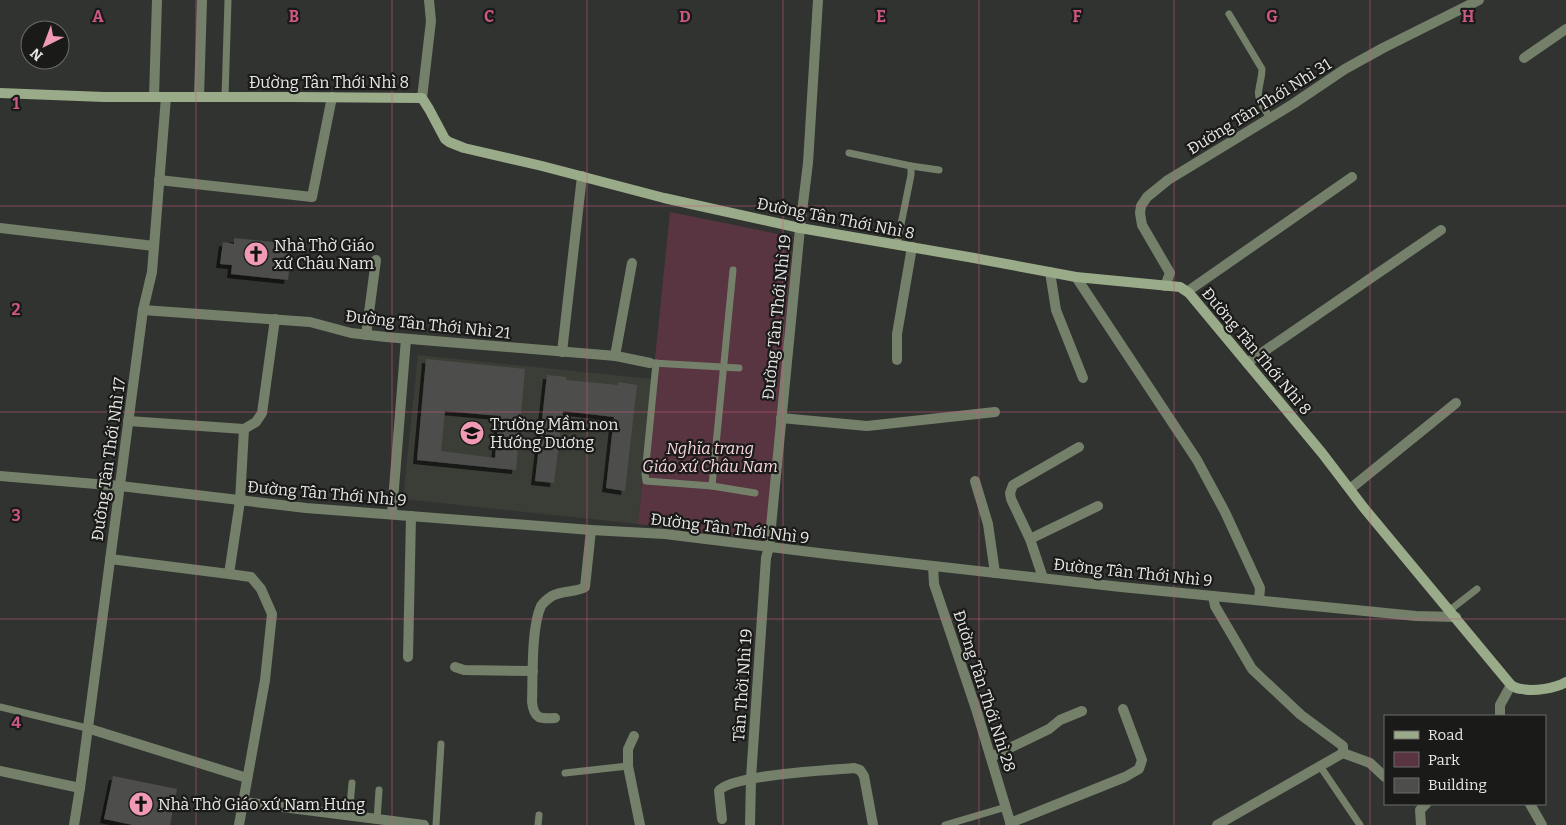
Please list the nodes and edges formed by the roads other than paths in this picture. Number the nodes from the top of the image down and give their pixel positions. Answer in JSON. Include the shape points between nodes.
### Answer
{"nodes":[{"id":1,"x":157,"y":0,"type":"edge"},
{"id":2,"x":202,"y":0,"type":"edge"},
{"id":3,"x":228,"y":0,"type":"edge"},
{"id":4,"x":429,"y":0,"type":"edge"},
{"id":5,"x":818,"y":0,"type":"edge"},
{"id":6,"x":1478,"y":0,"type":"edge"},
{"id":7,"x":1229,"y":14,"type":"dead end"},
{"id":8,"x":1566,"y":29,"type":"edge"},
{"id":9,"x":1524,"y":58,"type":"dead end"},
{"id":10,"x":0,"y":93,"type":"edge"},
{"id":11,"x":154,"y":97,"type":"junction"},
{"id":12,"x":166,"y":97,"type":"junction"},
{"id":13,"x":199,"y":97,"type":"junction"},
{"id":14,"x":225,"y":97,"type":"junction"},
{"id":15,"x":332,"y":97,"type":"junction"},
{"id":16,"x":422,"y":98,"type":"junction"},
{"id":17,"x":1270,"y":118,"type":"junction"},
{"id":18,"x":849,"y":154,"type":"dead end"},
{"id":19,"x":911,"y":166,"type":"junction"},
{"id":20,"x":939,"y":170,"type":"dead end"},
{"id":21,"x":582,"y":176,"type":"junction"},
{"id":22,"x":1352,"y":177,"type":"dead end"},
{"id":23,"x":159,"y":180,"type":"junction"},
{"id":24,"x":0,"y":228,"type":"edge"},
{"id":25,"x":800,"y":228,"type":"junction"},
{"id":26,"x":1440,"y":230,"type":"dead end"},
{"id":27,"x":897,"y":244,"type":"junction"},
{"id":28,"x":154,"y":246,"type":"junction"},
{"id":29,"x":912,"y":247,"type":"junction"},
{"id":30,"x":376,"y":260,"type":"dead end"},
{"id":31,"x":632,"y":263,"type":"dead end"},
{"id":32,"x":733,"y":270,"type":"dead end"},
{"id":33,"x":1050,"y":272,"type":"junction"},
{"id":34,"x":1076,"y":277,"type":"junction"},
{"id":35,"x":1165,"y":286,"type":"junction"},
{"id":36,"x":1188,"y":293,"type":"junction"},
{"id":37,"x":143,"y":310,"type":"junction"},
{"id":38,"x":275,"y":320,"type":"junction"},
{"id":39,"x":366,"y":335,"type":"junction"},
{"id":40,"x":406,"y":339,"type":"junction"},
{"id":41,"x":562,"y":352,"type":"junction"},
{"id":42,"x":615,"y":356,"type":"junction"},
{"id":43,"x":897,"y":360,"type":"dead end"},
{"id":44,"x":653,"y":363,"type":"junction"},
{"id":45,"x":1247,"y":363,"type":"junction"},
{"id":46,"x":725,"y":367,"type":"junction"},
{"id":47,"x":740,"y":368,"type":"dead end"},
{"id":48,"x":1083,"y":378,"type":"dead end"},
{"id":49,"x":1456,"y":403,"type":"dead end"},
{"id":50,"x":995,"y":412,"type":"dead end"},
{"id":51,"x":781,"y":418,"type":"junction"},
{"id":52,"x":128,"y":421,"type":"junction"},
{"id":53,"x":244,"y":429,"type":"junction"},
{"id":54,"x":1079,"y":447,"type":"dead end"},
{"id":55,"x":0,"y":476,"type":"edge"},
{"id":56,"x":974,"y":482,"type":"dead end"},
{"id":57,"x":120,"y":486,"type":"junction"},
{"id":58,"x":712,"y":486,"type":"junction"},
{"id":59,"x":1350,"y":489,"type":"junction"},
{"id":60,"x":755,"y":493,"type":"dead end"},
{"id":61,"x":240,"y":501,"type":"junction"},
{"id":62,"x":1098,"y":506,"type":"dead end"},
{"id":63,"x":392,"y":514,"type":"junction"},
{"id":64,"x":411,"y":516,"type":"junction"},
{"id":65,"x":591,"y":530,"type":"junction"},
{"id":66,"x":1030,"y":539,"type":"junction"},
{"id":67,"x":769,"y":547,"type":"junction"},
{"id":68,"x":110,"y":559,"type":"junction"},
{"id":69,"x":934,"y":566,"type":"junction"},
{"id":70,"x":995,"y":573,"type":"junction"},
{"id":71,"x":229,"y":574,"type":"junction"},
{"id":72,"x":1043,"y":578,"type":"junction"},
{"id":73,"x":1477,"y":589,"type":"dead end"},
{"id":74,"x":1213,"y":596,"type":"junction"},
{"id":75,"x":1259,"y":600,"type":"junction"},
{"id":76,"x":1453,"y":614,"type":"junction"},
{"id":77,"x":408,"y":658,"type":"dead end"},
{"id":78,"x":455,"y":667,"type":"dead end"},
{"id":79,"x":533,"y":671,"type":"junction"},
{"id":80,"x":1566,"y":682,"type":"edge"},
{"id":81,"x":1511,"y":685,"type":"junction"},
{"id":82,"x":0,"y":707,"type":"edge"},
{"id":83,"x":1123,"y":709,"type":"dead end"},
{"id":84,"x":1082,"y":711,"type":"dead end"},
{"id":85,"x":1500,"y":715,"type":"edge"},
{"id":86,"x":555,"y":718,"type":"dead end"},
{"id":87,"x":87,"y":728,"type":"junction"},
{"id":88,"x":634,"y":736,"type":"dead end"},
{"id":89,"x":441,"y":744,"type":"dead end"},
{"id":90,"x":1343,"y":753,"type":"junction"},
{"id":91,"x":991,"y":756,"type":"junction"},
{"id":92,"x":628,"y":766,"type":"junction"},
{"id":93,"x":1320,"y":766,"type":"junction"},
{"id":94,"x":0,"y":771,"type":"edge"},
{"id":95,"x":565,"y":773,"type":"dead end"},
{"id":96,"x":1384,"y":776,"type":"edge"},
{"id":97,"x":247,"y":778,"type":"junction"},
{"id":98,"x":751,"y":778,"type":"junction"},
{"id":99,"x":352,"y":783,"type":"dead end"},
{"id":100,"x":80,"y":788,"type":"junction"},
{"id":101,"x":379,"y":790,"type":"dead end"},
{"id":102,"x":243,"y":802,"type":"junction"},
{"id":103,"x":1531,"y":805,"type":"edge"},
{"id":104,"x":1420,"y":806,"type":"edge"},
{"id":105,"x":1006,"y":807,"type":"junction"},
{"id":106,"x":539,"y":815,"type":"dead end"},
{"id":107,"x":349,"y":816,"type":"junction"},
{"id":108,"x":722,"y":819,"type":"dead end"},
{"id":109,"x":377,"y":820,"type":"junction"},
{"id":110,"x":1011,"y":824,"type":"edge"},
{"id":111,"x":74,"y":825,"type":"edge"},
{"id":112,"x":239,"y":825,"type":"edge"},
{"id":113,"x":424,"y":825,"type":"edge"},
{"id":114,"x":436,"y":825,"type":"edge"},
{"id":115,"x":538,"y":825,"type":"edge"},
{"id":116,"x":640,"y":825,"type":"edge"},
{"id":117,"x":750,"y":825,"type":"edge"},
{"id":118,"x":873,"y":825,"type":"edge"},
{"id":119,"x":945,"y":825,"type":"edge"},
{"id":120,"x":1216,"y":825,"type":"edge"},
{"id":121,"x":1360,"y":825,"type":"edge"},
{"id":122,"x":1421,"y":825,"type":"edge"},
{"id":123,"x":1542,"y":825,"type":"edge"}],
"edges":[{"from":1,"to":11,"type":"street"},
{"from":2,"to":13,"type":"street"},
{"from":3,"to":14,"type":"lane"},
{"from":4,"to":16,"type":"street","via":[[431,21]]},
{"from":5,"to":25,"type":"street","name":"Đường Tân Thới Nhì 19","via":[[808,164]]},
{"from":6,"to":17,"type":"street","name":"Đường Tân Thới Nhì 31","via":[[1345,69]]},
{"from":7,"to":17,"type":"lane","via":[[1262,69],[1258,98]]},
{"from":8,"to":9,"type":"street"},
{"from":10,"to":11,"type":"street","name":"Đường Tân Thới Nhì 8"},
{"from":11,"to":12,"type":"street","name":"Đường Tân Thới Nhì 8"},
{"from":12,"to":13,"type":"street","name":"Đường Tân Thới Nhì 8"},
{"from":12,"to":23,"type":"street","name":"Đường Tân Thới Nhì 17"},
{"from":13,"to":14,"type":"street","name":"Đường Tân Thới Nhì 8"},
{"from":14,"to":15,"type":"street","name":"Đường Tân Thới Nhì 8"},
{"from":15,"to":16,"type":"street","name":"Đường Tân Thới Nhì 8"},
{"from":15,"to":23,"type":"street","via":[[312,197]]},
{"from":16,"to":21,"type":"street","name":"Đường Tân Thới Nhì 8","via":[[449,142]]},
{"from":17,"to":35,"type":"street","name":"Đường Tân Thới Nhì 31","via":[[1168,180],[1141,206],[1142,225],[1170,272]]},
{"from":18,"to":19,"type":"lane"},
{"from":19,"to":20,"type":"lane"},
{"from":19,"to":27,"type":"lane"},
{"from":21,"to":25,"type":"street","name":"Đường Tân Thới Nhì 8"},
{"from":21,"to":41,"type":"street"},
{"from":22,"to":36,"type":"street"},
{"from":23,"to":28,"type":"street","name":"Đường Tân Thới Nhì 17"},
{"from":24,"to":28,"type":"street"},
{"from":25,"to":27,"type":"street","name":"Đường Tân Thới Nhì 8"},
{"from":25,"to":51,"type":"street","name":"Đường Tân Thới Nhì 19"},
{"from":26,"to":45,"type":"street"},
{"from":27,"to":29,"type":"street","name":"Đường Tân Thới Nhì 8"},
{"from":28,"to":37,"type":"street","name":"Đường Tân Thới Nhì 17"},
{"from":29,"to":33,"type":"street","name":"Đường Tân Thới Nhì 8"},
{"from":29,"to":43,"type":"street","via":[[897,334]]},
{"from":30,"to":39,"type":"street"},
{"from":31,"to":42,"type":"street"},
{"from":32,"to":46,"type":"lane"},
{"from":33,"to":34,"type":"street","name":"Đường Tân Thới Nhì 8"},
{"from":33,"to":48,"type":"street","via":[[1056,310]]},
{"from":34,"to":35,"type":"street","name":"Đường Tân Thới Nhì 8"},
{"from":34,"to":75,"type":"street","via":[[1197,460],[1260,588]]},
{"from":35,"to":36,"type":"street","name":"Đường Tân Thới Nhì 8","via":[[1180,287]]},
{"from":36,"to":45,"type":"street","name":"Đường Tân Thới Nhì 8"},
{"from":37,"to":38,"type":"street","name":"Đường Tân Thới Nhì 21"},
{"from":37,"to":52,"type":"street","name":"Đường Tân Thới Nhì 17"},
{"from":38,"to":39,"type":"street","name":"Đường Tân Thới Nhì 21","via":[[310,322]]},
{"from":38,"to":53,"type":"street","via":[[262,412],[256,422]]},
{"from":39,"to":40,"type":"street","name":"Đường Tân Thới Nhì 21"},
{"from":40,"to":41,"type":"street","name":"Đường Tân Thới Nhì 21"},
{"from":40,"to":63,"type":"street"},
{"from":41,"to":42,"type":"street","name":"Đường Tân Thới Nhì 21"},
{"from":42,"to":44,"type":"street","name":"Đường Tân Thới Nhì 21"},
{"from":44,"to":46,"type":"lane"},
{"from":44,"to":58,"type":"lane","via":[[644,479]]},
{"from":45,"to":59,"type":"street","name":"Đường Tân Thới Nhì 8"},
{"from":46,"to":47,"type":"lane"},
{"from":46,"to":58,"type":"lane"},
{"from":49,"to":59,"type":"street"},
{"from":50,"to":51,"type":"street","via":[[867,426]]},
{"from":51,"to":67,"type":"street","name":"Đường Tân Thới Nhì 19"},
{"from":52,"to":53,"type":"street"},
{"from":52,"to":57,"type":"street","name":"Đường Tân Thới Nhì 17"},
{"from":53,"to":61,"type":"street"},
{"from":54,"to":66,"type":"street","via":[[1013,485],[1011,499]]},
{"from":55,"to":57,"type":"street","name":"Đường Tân Thới Nhì 9"},
{"from":56,"to":70,"type":"street","via":[[988,524]]},
{"from":57,"to":61,"type":"street","name":"Đường Tân Thới Nhì 9"},
{"from":57,"to":68,"type":"street","name":"Đường Tân Thới Nhì 17"},
{"from":58,"to":60,"type":"lane"},
{"from":59,"to":76,"type":"street","name":"Đường Tân Thới Nhì 8"},
{"from":61,"to":63,"type":"street","name":"Đường Tân Thới Nhì 9"},
{"from":61,"to":71,"type":"street"},
{"from":62,"to":66,"type":"street"},
{"from":63,"to":64,"type":"street","name":"Đường Tân Thới Nhì 9"},
{"from":64,"to":65,"type":"street","name":"Đường Tân Thới Nhì 9"},
{"from":64,"to":77,"type":"street"},
{"from":65,"to":67,"type":"street","name":"Đường Tân Thới Nhì 9","via":[[665,534]]},
{"from":65,"to":79,"type":"street","via":[[585,587],[553,595],[542,604],[534,642]]},
{"from":66,"to":72,"type":"street"},
{"from":67,"to":69,"type":"street","name":"Đường Tân Thới Nhì 9"},
{"from":67,"to":98,"type":"street","name":"Tân Thời Nhì 19"},
{"from":68,"to":71,"type":"street"},
{"from":68,"to":87,"type":"street","name":"Đường Tân Thới Nhì 17"},
{"from":69,"to":70,"type":"street","name":"Đường Tân Thới Nhì 9"},
{"from":69,"to":91,"type":"street","name":"Đường Tân Thới Nhì 28","via":[[934,584]]},
{"from":70,"to":72,"type":"street","name":"Đường Tân Thới Nhì 9"},
{"from":71,"to":97,"type":"street","via":[[251,577],[261,589],[272,614],[266,680]]},
{"from":72,"to":74,"type":"street","name":"Đường Tân Thới Nhì 9"},
{"from":73,"to":76,"type":"lane"},
{"from":74,"to":75,"type":"street","name":"Đường Tân Thới Nhì 9"},
{"from":74,"to":90,"type":"street","via":[[1215,606],[1252,669],[1301,715],[1343,746]]},
{"from":75,"to":76,"type":"street","name":"Đường Tân Thới Nhì 9","via":[[1416,616]]},
{"from":76,"to":81,"type":"street","name":"Đường Tân Thới Nhì 8"},
{"from":78,"to":79,"type":"street","via":[[464,670]]},
{"from":79,"to":86,"type":"street","via":[[533,711],[543,719]]},
{"from":80,"to":81,"type":"street","via":[[1531,690]]},
{"from":81,"to":85,"type":"street","via":[[1500,706]]},
{"from":82,"to":87,"type":"lane"},
{"from":83,"to":110,"type":"street","via":[[1142,760],[1139,769]]},
{"from":84,"to":91,"type":"street"},
{"from":87,"to":97,"type":"street"},
{"from":87,"to":100,"type":"street","name":"Đường Tân Thới Nhì 17"},
{"from":88,"to":92,"type":"street","via":[[628,749]]},
{"from":89,"to":114,"type":"lane"},
{"from":90,"to":93,"type":"street"},
{"from":90,"to":96,"type":"street","via":[[1370,762]]},
{"from":91,"to":105,"type":"street","name":"Đường Tân Thới Nhì 28"},
{"from":92,"to":95,"type":"lane"},
{"from":92,"to":116,"type":"street"},
{"from":93,"to":120,"type":"street"},
{"from":93,"to":121,"type":"lane"},
{"from":94,"to":100,"type":"street"},
{"from":97,"to":102,"type":"street"},
{"from":98,"to":108,"type":"street","via":[[721,788]]},
{"from":98,"to":117,"type":"street","name":"Tân Thời Nhì 19"},
{"from":98,"to":118,"type":"street","via":[[860,770],[864,776]]},
{"from":99,"to":107,"type":"lane"},
{"from":100,"to":111,"type":"street","name":"Đường Tân Thới Nhì 17"},
{"from":101,"to":109,"type":"lane"},
{"from":102,"to":107,"type":"street"},
{"from":102,"to":112,"type":"street"},
{"from":103,"to":123,"type":"street"},
{"from":104,"to":122,"type":"street"},
{"from":105,"to":110,"type":"street","name":"Đường Tân Thới Nhì 28"},
{"from":105,"to":119,"type":"lane"},
{"from":106,"to":115,"type":"lane"},
{"from":107,"to":109,"type":"street"},
{"from":109,"to":113,"type":"street"}]}
